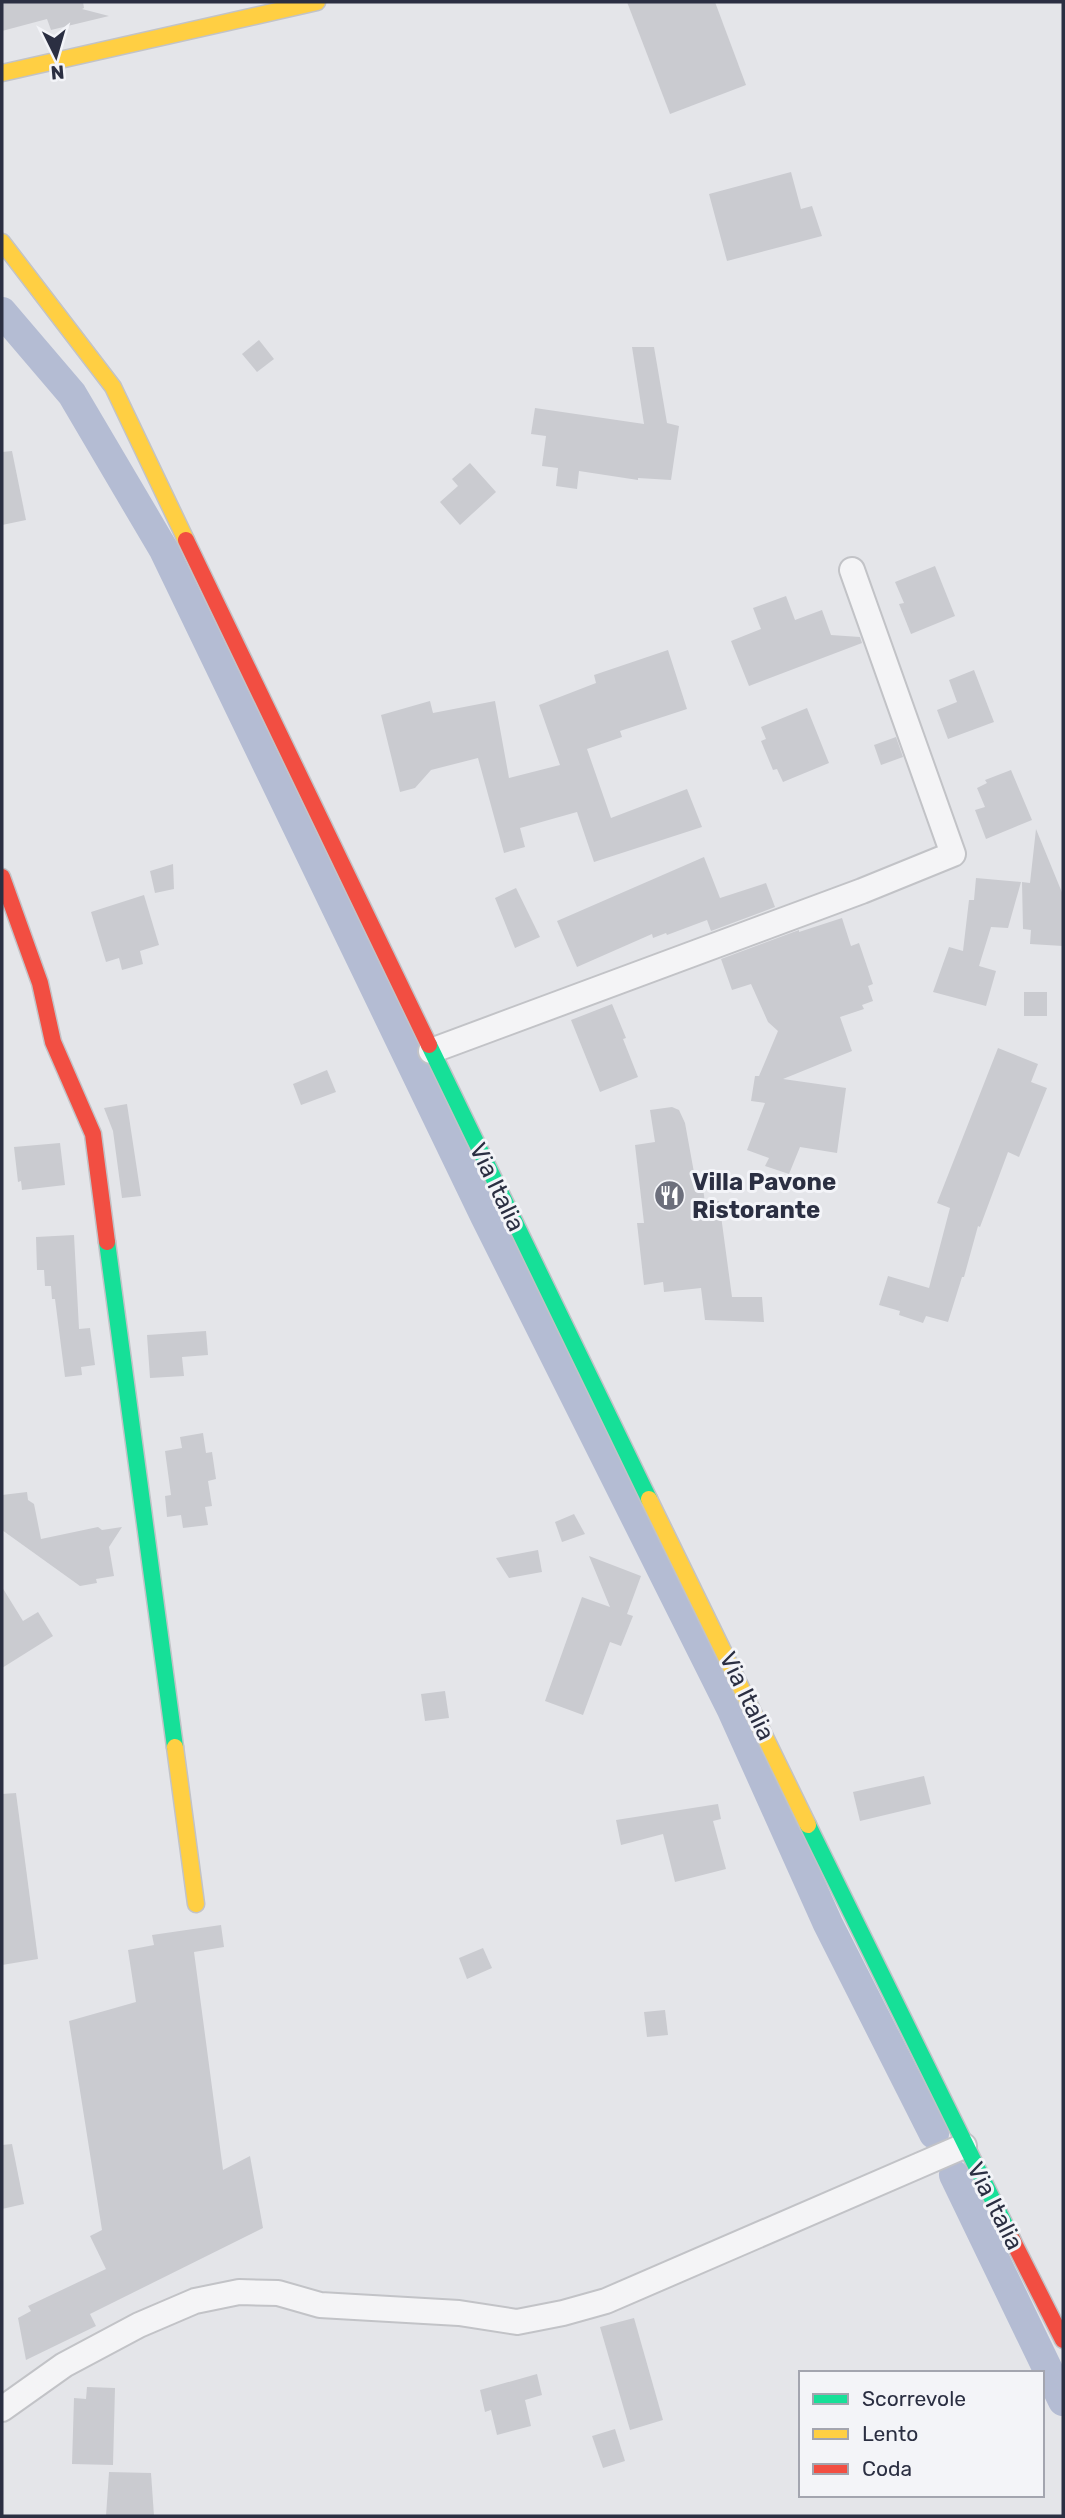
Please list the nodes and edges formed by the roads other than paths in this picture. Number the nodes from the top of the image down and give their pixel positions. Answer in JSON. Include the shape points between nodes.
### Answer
{"nodes":[{"id":1,"x":317,"y":2,"type":"edge"},
{"id":2,"x":2,"y":73,"type":"edge"},
{"id":3,"x":2,"y":242,"type":"edge"},
{"id":4,"x":852,"y":570,"type":"dead end"},
{"id":5,"x":2,"y":877,"type":"edge"},
{"id":6,"x":431,"y":1051,"type":"junction"},
{"id":7,"x":196,"y":1904,"type":"dead end"},
{"id":8,"x":964,"y":2146,"type":"junction"},
{"id":9,"x":1063,"y":2340,"type":"edge"},
{"id":10,"x":2,"y":2409,"type":"edge"}],
"edges":[{"from":1,"to":2,"type":"street"},
{"from":3,"to":6,"type":"street","name":"Via Italia","via":[[113,387]]},
{"from":4,"to":6,"type":"street","via":[[953,855]]},
{"from":5,"to":7,"type":"street","via":[[40,983],[53,1042],[93,1134]]},
{"from":6,"to":8,"type":"street","name":"Via Italia"},
{"from":8,"to":9,"type":"street","name":"Via Italia"},
{"from":8,"to":10,"type":"street","via":[[607,2301],[564,2313],[517,2322],[459,2313],[320,2305],[278,2293],[239,2292],[195,2301],[139,2325],[64,2365]]}]}
